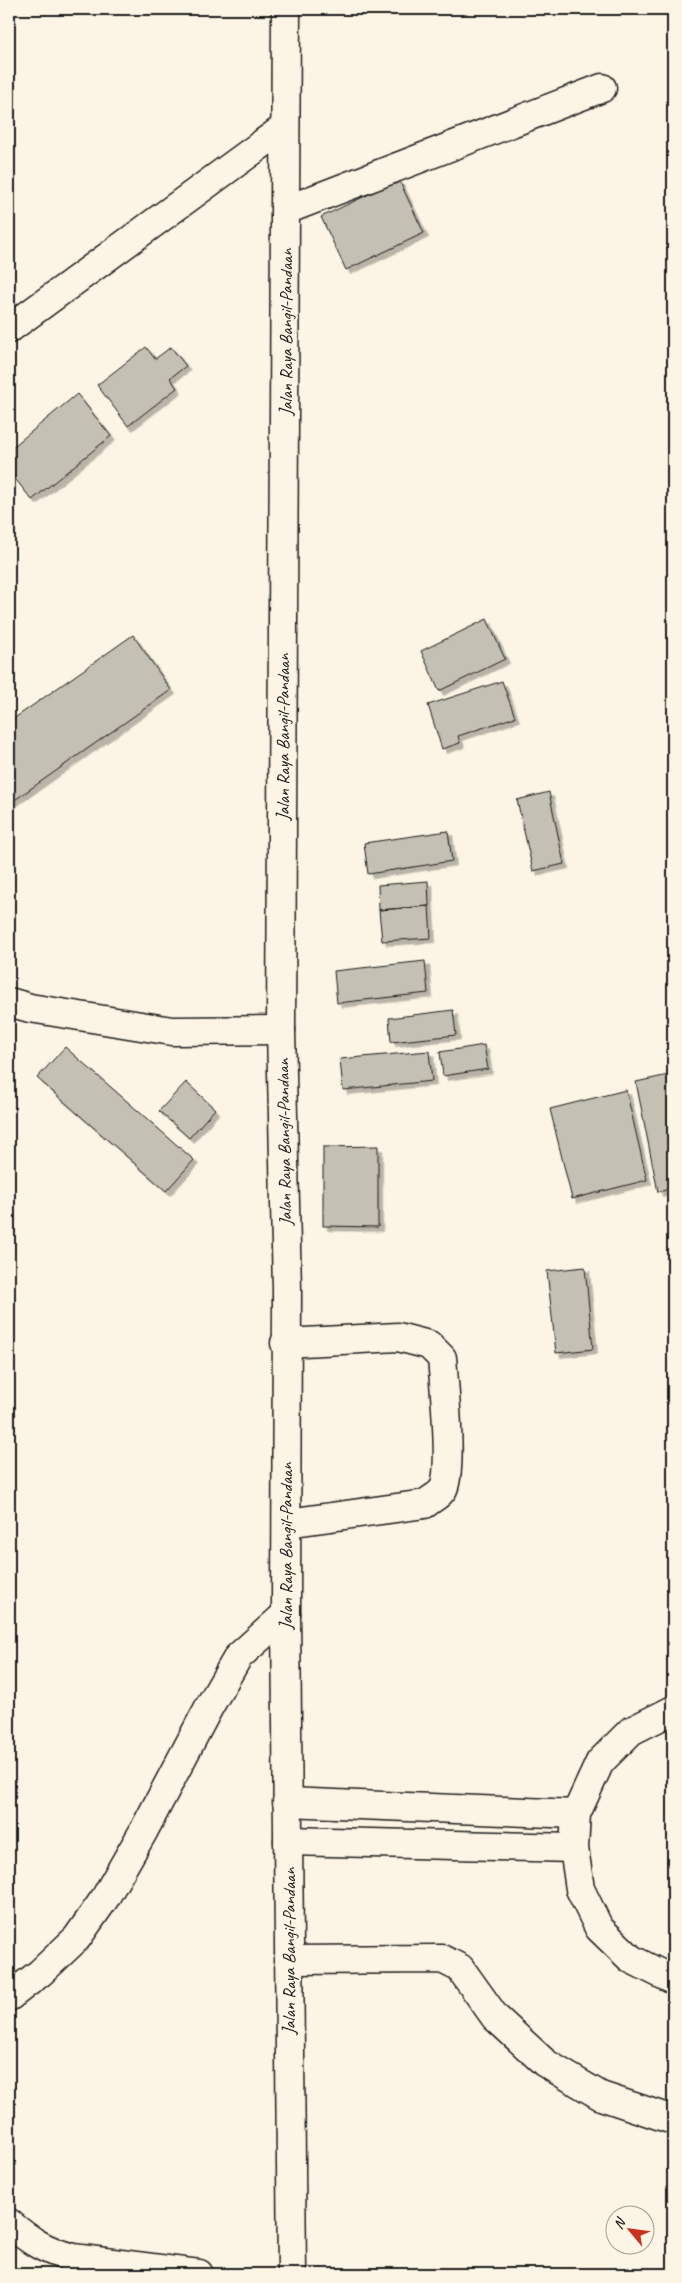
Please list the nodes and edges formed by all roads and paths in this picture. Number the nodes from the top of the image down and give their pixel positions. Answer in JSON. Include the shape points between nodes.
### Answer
{"nodes":[{"id":1,"x":286,"y":9,"type":"edge"},
{"id":2,"x":602,"y":88,"type":"dead end"},
{"id":3,"x":285,"y":127,"type":"junction"},
{"id":4,"x":286,"y":210,"type":"junction"},
{"id":5,"x":9,"y":329,"type":"edge"},
{"id":6,"x":9,"y":1002,"type":"edge"},
{"id":7,"x":281,"y":1030,"type":"junction"},
{"id":8,"x":285,"y":1343,"type":"junction"},
{"id":9,"x":287,"y":1523,"type":"junction"},
{"id":10,"x":286,"y":1614,"type":"junction"},
{"id":11,"x":673,"y":1710,"type":"edge"},
{"id":12,"x":287,"y":1802,"type":"junction"},
{"id":13,"x":576,"y":1814,"type":"junction"},
{"id":14,"x":288,"y":1841,"type":"junction"},
{"id":15,"x":574,"y":1848,"type":"junction"},
{"id":16,"x":288,"y":1960,"type":"junction"},
{"id":17,"x":673,"y":1980,"type":"edge"},
{"id":18,"x":9,"y":1997,"type":"edge"},
{"id":19,"x":673,"y":2120,"type":"edge"},
{"id":20,"x":9,"y":2223,"type":"edge"},
{"id":21,"x":199,"y":2274,"type":"edge"},
{"id":22,"x":292,"y":2274,"type":"edge"}],
"edges":[{"from":1,"to":3,"type":"main road","name":"Jalan Raya Bangil-Pandaan"},
{"from":2,"to":4,"type":"main road"},
{"from":3,"to":4,"type":"main road","name":"Jalan Raya Bangil-Pandaan"},
{"from":3,"to":5,"type":"main road"},
{"from":4,"to":7,"type":"main road","name":"Jalan Raya Bangil-Pandaan"},
{"from":6,"to":7,"type":"main road","via":[[172,1031]]},
{"from":7,"to":8,"type":"main road","name":"Jalan Raya Bangil-Pandaan","via":[[286,1196]]},
{"from":8,"to":9,"type":"main road","name":"Jalan Raya Bangil-Pandaan"},
{"from":8,"to":9,"type":"main road","via":[[398,1337],[429,1345],[442,1358],[447,1460],[447,1478],[442,1490],[425,1504]]},
{"from":9,"to":10,"type":"main road","name":"Jalan Raya Bangil-Pandaan"},
{"from":10,"to":12,"type":"main road","name":"Jalan Raya Bangil-Pandaan"},
{"from":10,"to":18,"type":"main road","via":[[238,1657],[143,1832],[105,1898],[77,1938]]},
{"from":11,"to":13,"type":"main road","via":[[631,1731],[600,1762]]},
{"from":12,"to":13,"type":"main road"},
{"from":12,"to":14,"type":"main road","name":"Jalan Raya Bangil-Pandaan"},
{"from":13,"to":15,"type":"main road"},
{"from":14,"to":15,"type":"main road"},
{"from":14,"to":16,"type":"main road","name":"Jalan Raya Bangil-Pandaan"},
{"from":15,"to":17,"type":"main road","via":[[580,1889],[599,1928],[631,1959]]},
{"from":16,"to":19,"type":"main road","via":[[442,1959],[460,1968],[495,2017],[546,2063],[601,2096]]},
{"from":16,"to":22,"type":"main road","name":"Jalan Raya Bangil-Pandaan"},
{"from":20,"to":21,"type":"main road","via":[[31,2242],[54,2253]]}]}
